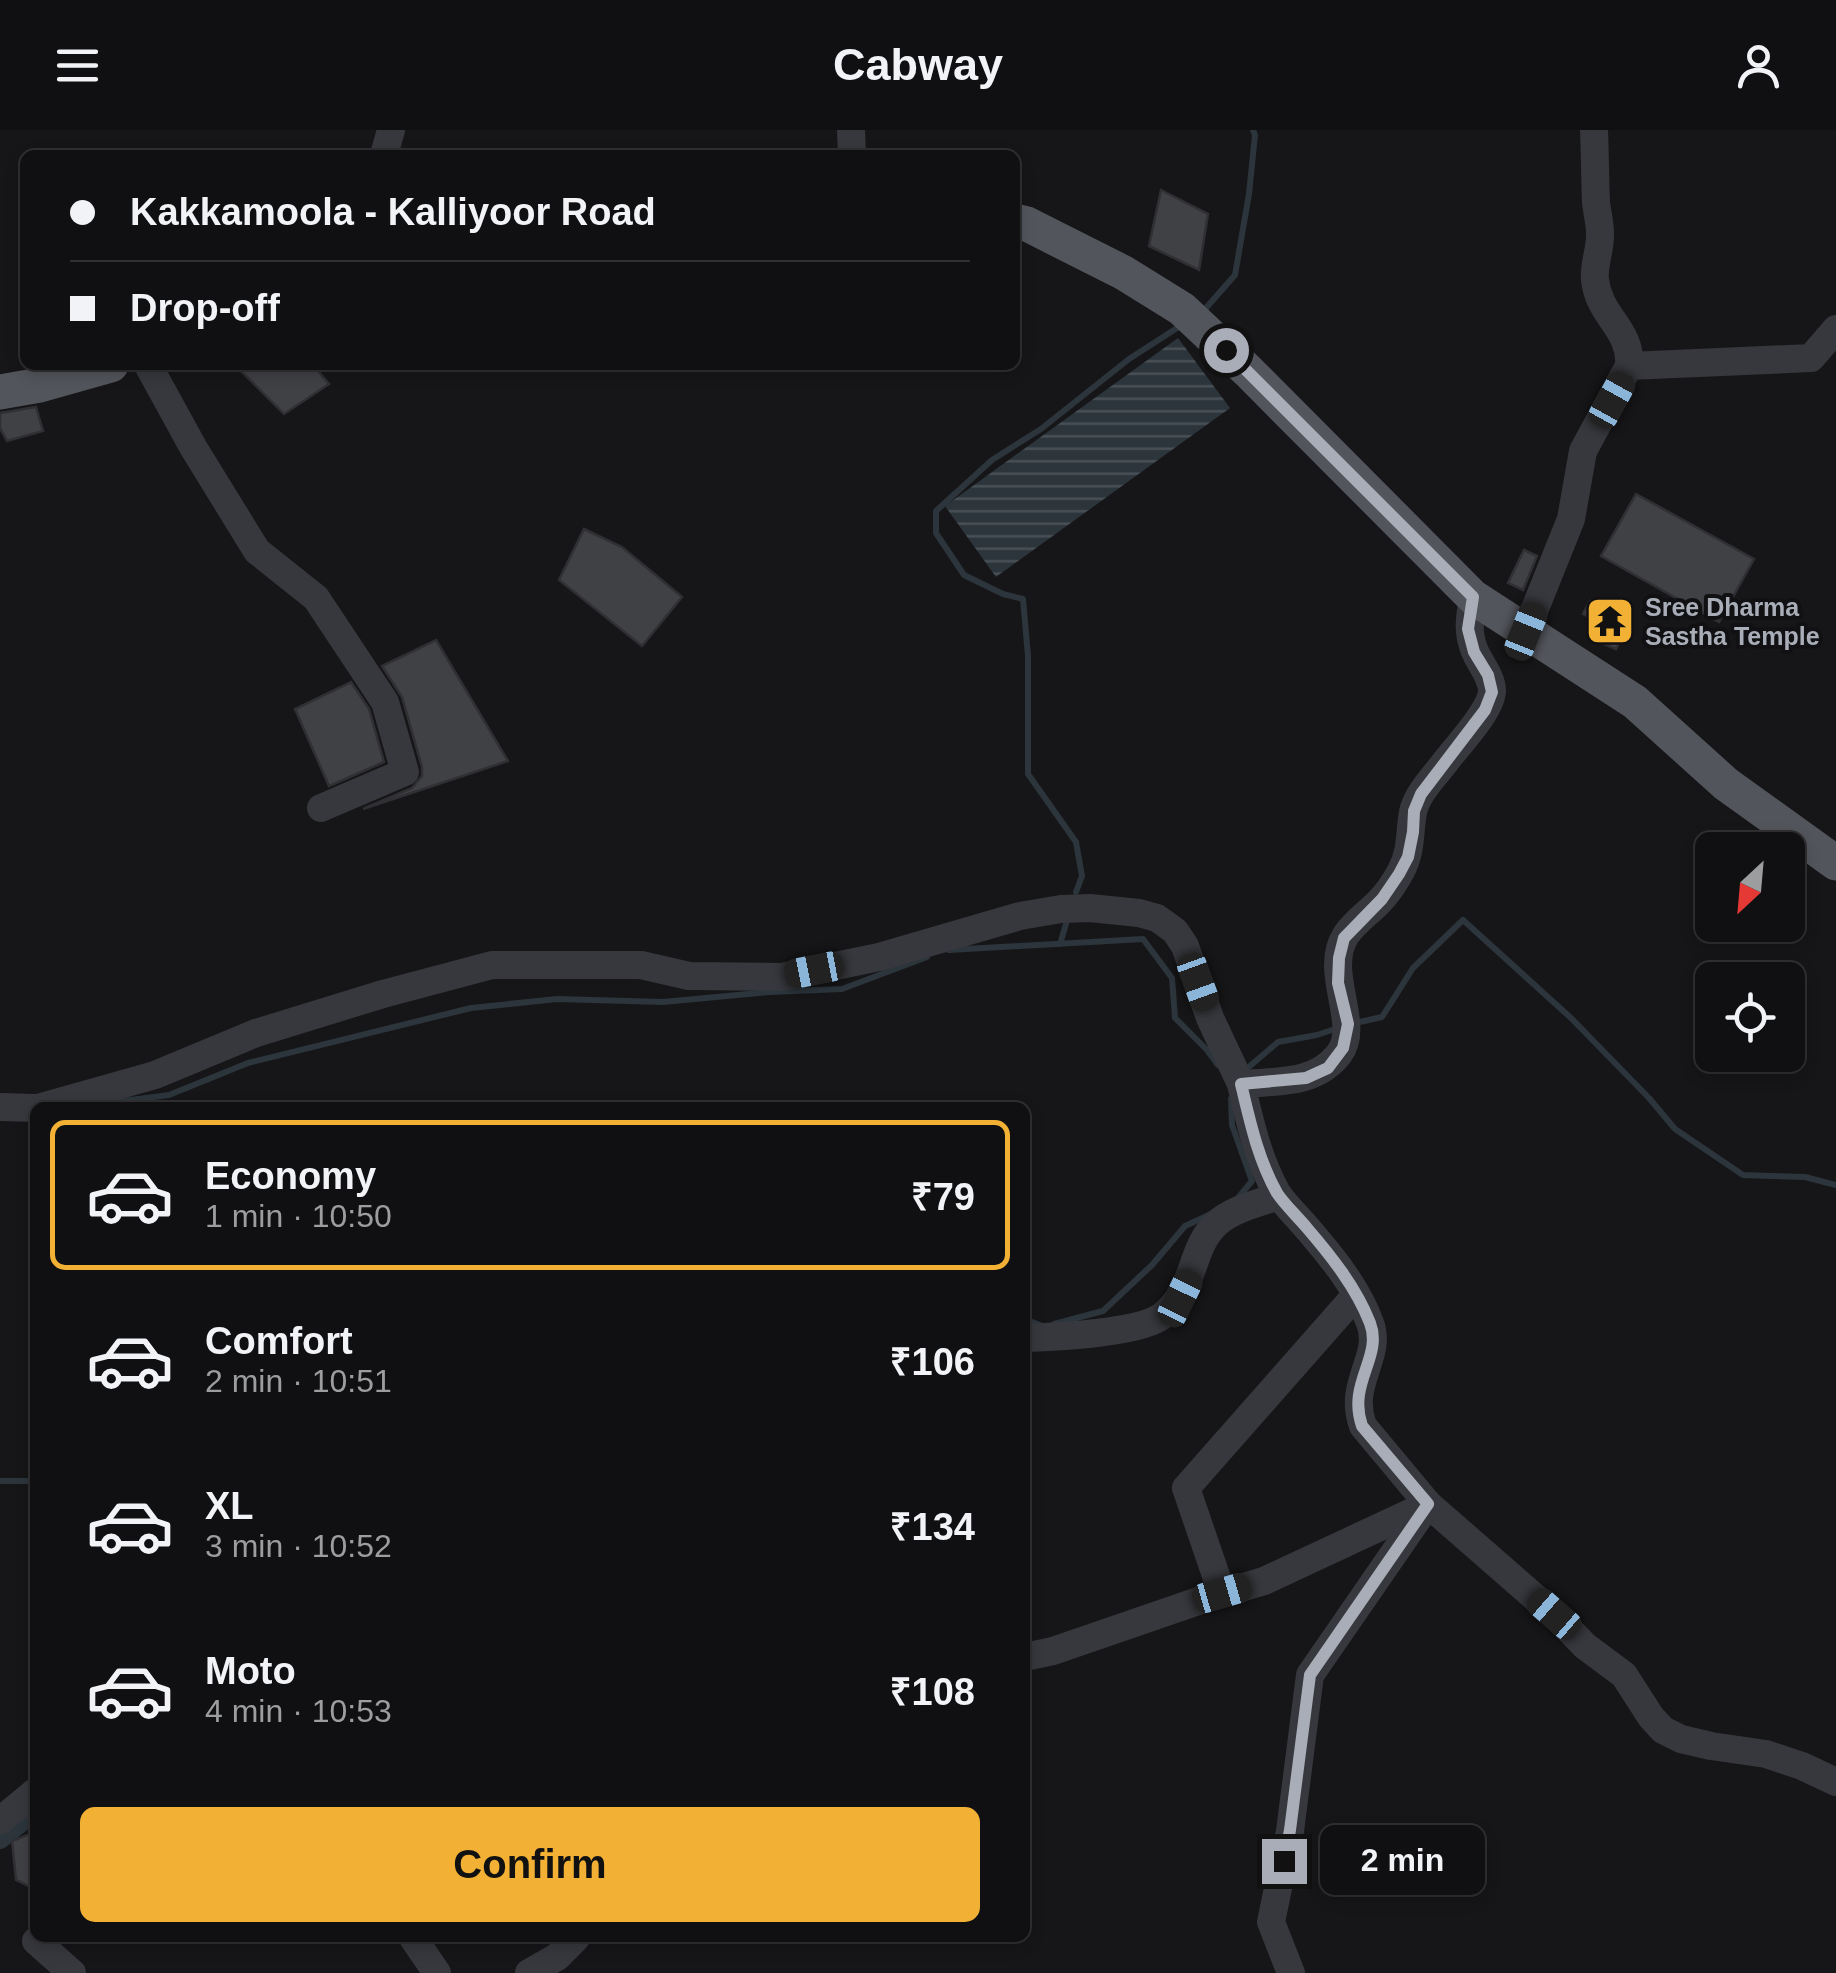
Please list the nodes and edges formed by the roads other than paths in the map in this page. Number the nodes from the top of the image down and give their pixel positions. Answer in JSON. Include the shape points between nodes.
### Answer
{"nodes":[{"id":1,"x":1594,"y":130,"type":"edge"},
{"id":2,"x":1020,"y":222,"type":"edge"},
{"id":3,"x":1836,"y":329,"type":"edge"},
{"id":4,"x":1629,"y":366,"type":"junction"},
{"id":5,"x":93,"y":370,"type":"edge"},
{"id":6,"x":151,"y":370,"type":"edge"},
{"id":7,"x":0,"y":392,"type":"edge"},
{"id":8,"x":1473,"y":597,"type":"junction"},
{"id":9,"x":1526,"y":631,"type":"junction"},
{"id":10,"x":322,"y":808,"type":"dead end"},
{"id":11,"x":1836,"y":864,"type":"edge"},
{"id":12,"x":1241,"y":1084,"type":"junction"},
{"id":13,"x":57,"y":1102,"type":"edge"},
{"id":14,"x":0,"y":1108,"type":"edge"},
{"id":15,"x":30,"y":1108,"type":"edge"},
{"id":16,"x":1279,"y":1196,"type":"junction"},
{"id":17,"x":1356,"y":1296,"type":"junction"},
{"id":18,"x":1030,"y":1338,"type":"edge"},
{"id":19,"x":1428,"y":1504,"type":"junction"},
{"id":20,"x":1222,"y":1593,"type":"junction"},
{"id":21,"x":1030,"y":1655,"type":"edge"},
{"id":22,"x":1836,"y":1782,"type":"edge"},
{"id":23,"x":30,"y":1796,"type":"edge"},
{"id":24,"x":0,"y":1821,"type":"edge"},
{"id":25,"x":38,"y":1942,"type":"edge"},
{"id":26,"x":416,"y":1942,"type":"edge"},
{"id":27,"x":572,"y":1942,"type":"edge"},
{"id":28,"x":72,"y":1973,"type":"edge"},
{"id":29,"x":437,"y":1973,"type":"edge"},
{"id":30,"x":529,"y":1973,"type":"edge"},
{"id":31,"x":1291,"y":1973,"type":"edge"}],
"edges":[{"from":1,"to":4,"type":"street","via":[[1600,232],[1594,275],[1598,299],[1626,340]]},
{"from":2,"to":8,"type":"main road","via":[[1182,309]]},
{"from":3,"to":4,"type":"street","via":[[1811,358]]},
{"from":4,"to":9,"type":"street","via":[[1583,452],[1571,518]]},
{"from":5,"to":7,"type":"main road"},
{"from":6,"to":10,"type":"street","via":[[257,550],[316,598],[385,702],[405,772]]},
{"from":8,"to":9,"type":"main road"},
{"from":8,"to":12,"type":"street","via":[[1468,629],[1492,692],[1421,794],[1399,874],[1344,938],[1338,983],[1348,1024],[1343,1048],[1328,1068],[1306,1078]]},
{"from":9,"to":11,"type":"main road","via":[[1635,702],[1726,784]]},
{"from":12,"to":13,"type":"street","via":[[1175,931],[1139,913],[1090,908],[1020,916],[782,976],[689,976],[641,964],[492,966],[256,1033],[155,1074]]},
{"from":12,"to":16,"type":"street","via":[[1261,1160]]},
{"from":14,"to":15,"type":"street"},
{"from":16,"to":17,"type":"street"},
{"from":16,"to":18,"type":"street","via":[[1215,1224],[1180,1298],[1159,1319]]},
{"from":17,"to":19,"type":"street","via":[[1372,1326],[1358,1391],[1362,1426]]},
{"from":17,"to":20,"type":"street","via":[[1186,1488]]},
{"from":19,"to":20,"type":"street","via":[[1264,1581]]},
{"from":19,"to":22,"type":"street","via":[[1624,1676],[1664,1730],[1766,1754]]},
{"from":19,"to":31,"type":"street","via":[[1310,1675],[1271,1922]]},
{"from":20,"to":21,"type":"street"},
{"from":23,"to":24,"type":"street"},
{"from":25,"to":28,"type":"street"},
{"from":26,"to":29,"type":"street"},
{"from":27,"to":30,"type":"street"}]}
